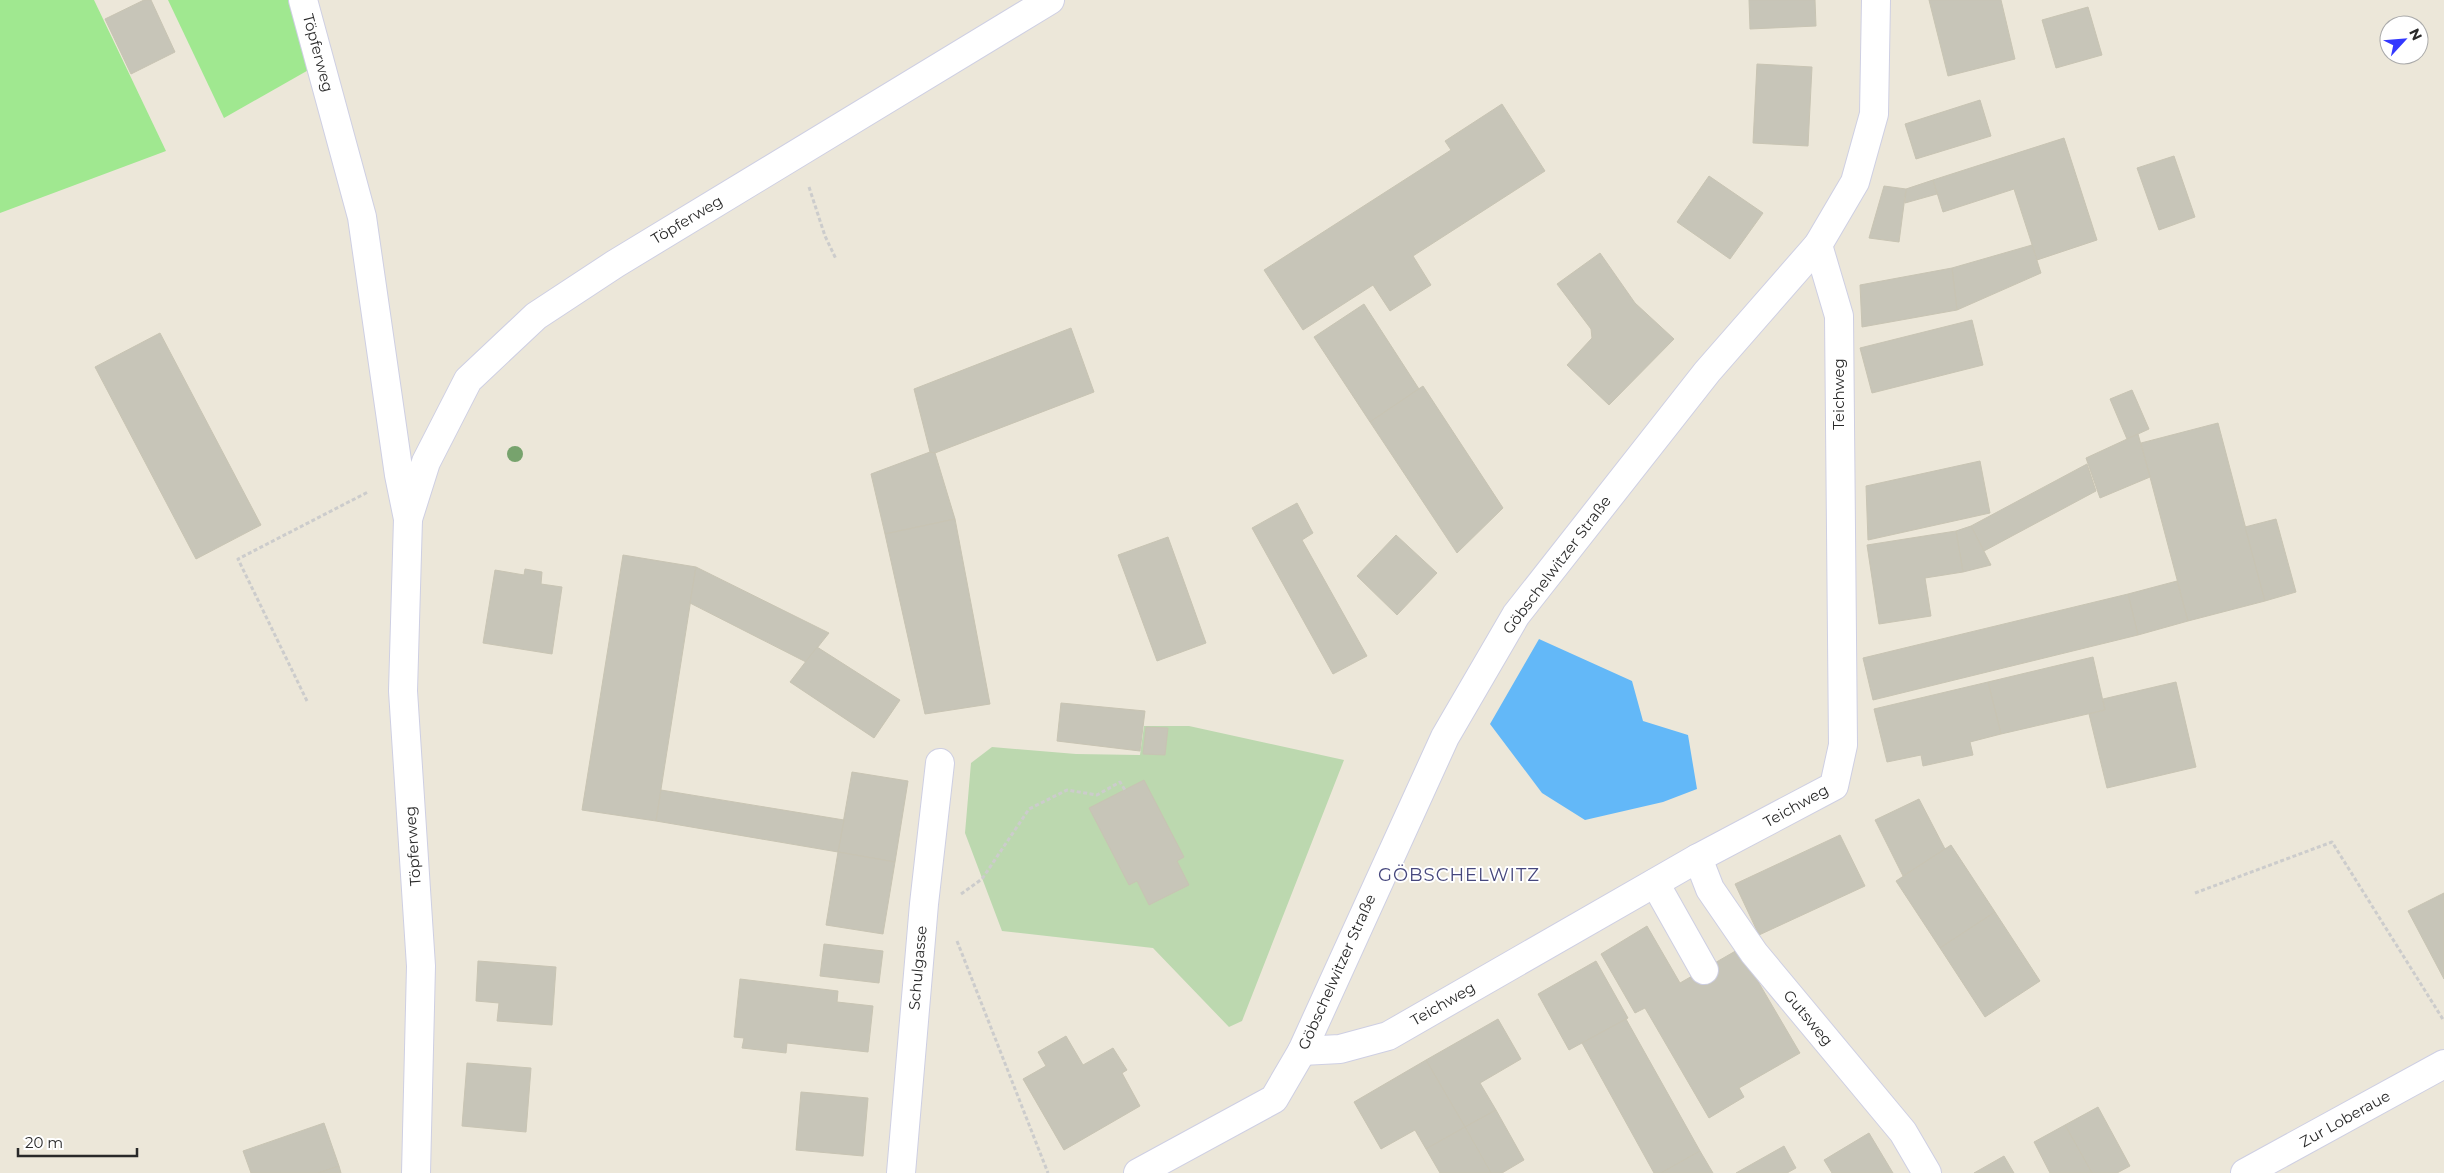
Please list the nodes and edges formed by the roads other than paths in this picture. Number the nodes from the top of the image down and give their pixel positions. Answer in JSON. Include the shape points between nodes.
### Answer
{"nodes":[{"id":1,"x":303,"y":0,"type":"edge"},
{"id":2,"x":1050,"y":0,"type":"edge"},
{"id":3,"x":1876,"y":0,"type":"edge"},
{"id":4,"x":1818,"y":245,"type":"junction"},
{"id":5,"x":408,"y":519,"type":"junction"},
{"id":6,"x":940,"y":763,"type":"dead end"},
{"id":7,"x":1698,"y":858,"type":"junction"},
{"id":8,"x":1655,"y":883,"type":"junction"},
{"id":9,"x":1704,"y":970,"type":"dead end"},
{"id":10,"x":1302,"y":1051,"type":"junction"},
{"id":11,"x":2444,"y":1064,"type":"edge"},
{"id":12,"x":416,"y":1173,"type":"edge"},
{"id":13,"x":901,"y":1173,"type":"edge"},
{"id":14,"x":1138,"y":1173,"type":"edge"},
{"id":15,"x":1927,"y":1173,"type":"edge"},
{"id":16,"x":2246,"y":1173,"type":"edge"}],
"edges":[{"from":1,"to":5,"type":"street","name":"Töpferweg","via":[[362,217]]},
{"from":2,"to":5,"type":"street","name":"Töpferweg","via":[[615,264],[536,316],[468,380],[426,462]]},
{"from":3,"to":4,"type":"street","name":"Göbschelwitzer Straße","via":[[1874,114],[1856,182]]},
{"from":4,"to":7,"type":"street","name":"Teichweg","via":[[1839,316],[1843,745],[1834,786]]},
{"from":4,"to":10,"type":"street","name":"Göbschelwitzer Straße","via":[[1707,372],[1516,615],[1445,737]]},
{"from":5,"to":12,"type":"street","name":"Töpferweg","via":[[403,691],[421,966]]},
{"from":6,"to":13,"type":"street","name":"Schulgasse","via":[[934,905]]},
{"from":7,"to":8,"type":"street","name":"Teichweg"},
{"from":7,"to":15,"type":"street","name":"Gutsweg","via":[[1710,889],[1754,953],[1903,1132]]},
{"from":8,"to":9,"type":"street"},
{"from":8,"to":10,"type":"street","name":"Teichweg","via":[[1388,1036],[1340,1049]]},
{"from":10,"to":14,"type":"street","name":"Göbschelwitzer Straße","via":[[1274,1099]]},
{"from":11,"to":16,"type":"street","name":"Zur Loberaue"}]}
